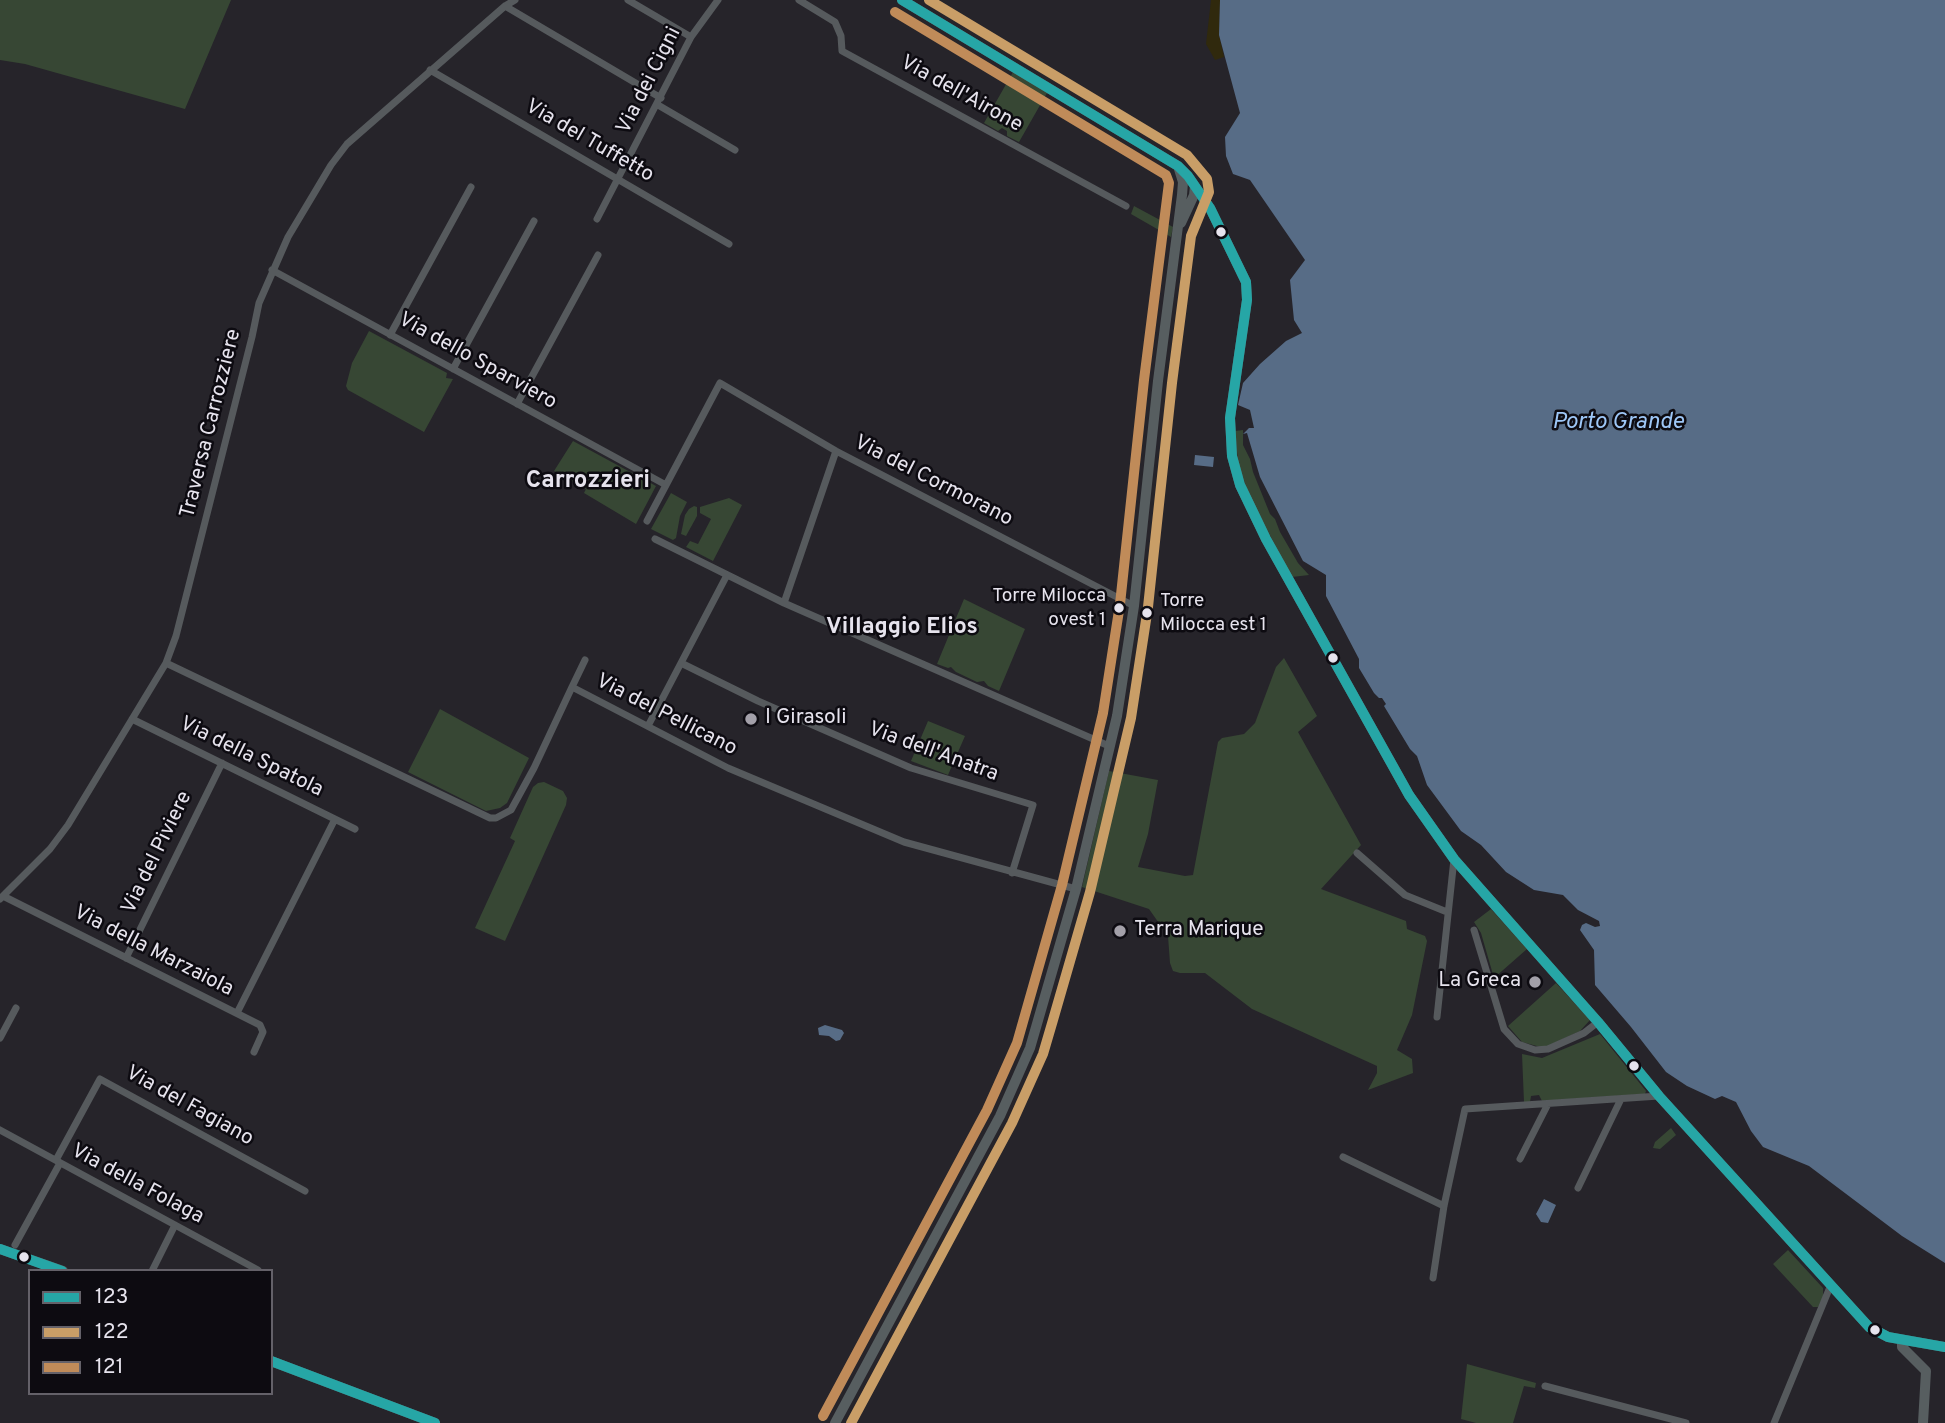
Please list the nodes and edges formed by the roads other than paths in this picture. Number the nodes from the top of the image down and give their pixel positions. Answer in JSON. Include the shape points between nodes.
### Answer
{"nodes":[{"id":1,"x":515,"y":0,"type":"edge"},
{"id":2,"x":628,"y":0,"type":"edge"},
{"id":3,"x":718,"y":0,"type":"edge"},
{"id":4,"x":799,"y":0,"type":"edge"},
{"id":5,"x":902,"y":0,"type":"edge"},
{"id":6,"x":505,"y":6,"type":"junction"},
{"id":7,"x":691,"y":37,"type":"junction"},
{"id":8,"x":430,"y":70,"type":"junction"},
{"id":9,"x":659,"y":101,"type":"junction"},
{"id":10,"x":735,"y":150,"type":"dead end"},
{"id":11,"x":1178,"y":166,"type":"junction"},
{"id":12,"x":618,"y":180,"type":"junction"},
{"id":13,"x":1195,"y":186,"type":"junction"},
{"id":14,"x":471,"y":187,"type":"dead end"},
{"id":15,"x":1182,"y":195,"type":"junction"},
{"id":16,"x":1126,"y":206,"type":"dead end"},
{"id":17,"x":1210,"y":208,"type":"junction"},
{"id":18,"x":1185,"y":215,"type":"junction"},
{"id":19,"x":597,"y":219,"type":"dead end"},
{"id":20,"x":534,"y":221,"type":"dead end"},
{"id":21,"x":1177,"y":232,"type":"junction"},
{"id":22,"x":729,"y":244,"type":"dead end"},
{"id":23,"x":598,"y":255,"type":"dead end"},
{"id":24,"x":272,"y":270,"type":"junction"},
{"id":25,"x":390,"y":335,"type":"junction"},
{"id":26,"x":453,"y":369,"type":"junction"},
{"id":27,"x":517,"y":404,"type":"junction"},
{"id":28,"x":836,"y":451,"type":"junction"},
{"id":29,"x":666,"y":485,"type":"junction"},
{"id":30,"x":647,"y":521,"type":"dead end"},
{"id":31,"x":655,"y":539,"type":"dead end"},
{"id":32,"x":726,"y":575,"type":"junction"},
{"id":33,"x":783,"y":603,"type":"junction"},
{"id":34,"x":1134,"y":606,"type":"junction"},
{"id":35,"x":585,"y":660,"type":"dead end"},
{"id":36,"x":166,"y":663,"type":"junction"},
{"id":37,"x":681,"y":663,"type":"junction"},
{"id":38,"x":572,"y":687,"type":"junction"},
{"id":39,"x":132,"y":719,"type":"junction"},
{"id":40,"x":648,"y":726,"type":"junction"},
{"id":41,"x":1110,"y":746,"type":"junction"},
{"id":42,"x":222,"y":764,"type":"junction"},
{"id":43,"x":335,"y":819,"type":"junction"},
{"id":44,"x":355,"y":829,"type":"dead end"},
{"id":45,"x":1357,"y":853,"type":"dead end"},
{"id":46,"x":1454,"y":859,"type":"junction"},
{"id":47,"x":1012,"y":873,"type":"junction"},
{"id":48,"x":1076,"y":889,"type":"junction"},
{"id":49,"x":2,"y":897,"type":"edge"},
{"id":50,"x":1447,"y":912,"type":"junction"},
{"id":51,"x":1474,"y":930,"type":"dead end"},
{"id":52,"x":126,"y":958,"type":"junction"},
{"id":53,"x":16,"y":1008,"type":"dead end"},
{"id":54,"x":237,"y":1013,"type":"junction"},
{"id":55,"x":1437,"y":1017,"type":"dead end"},
{"id":56,"x":1598,"y":1022,"type":"junction"},
{"id":57,"x":0,"y":1038,"type":"edge"},
{"id":58,"x":254,"y":1052,"type":"dead end"},
{"id":59,"x":1659,"y":1096,"type":"junction"},
{"id":60,"x":1466,"y":1099,"type":"dead end"},
{"id":61,"x":1620,"y":1100,"type":"junction"},
{"id":62,"x":1548,"y":1104,"type":"junction"},
{"id":63,"x":1465,"y":1109,"type":"junction"},
{"id":64,"x":0,"y":1130,"type":"edge"},
{"id":65,"x":1343,"y":1157,"type":"dead end"},
{"id":66,"x":1520,"y":1159,"type":"dead end"},
{"id":67,"x":58,"y":1161,"type":"junction"},
{"id":68,"x":1578,"y":1188,"type":"dead end"},
{"id":69,"x":305,"y":1191,"type":"dead end"},
{"id":70,"x":1444,"y":1206,"type":"junction"},
{"id":71,"x":175,"y":1225,"type":"junction"},
{"id":72,"x":15,"y":1245,"type":"dead end"},
{"id":73,"x":0,"y":1249,"type":"edge"},
{"id":74,"x":57,"y":1269,"type":"edge"},
{"id":75,"x":152,"y":1269,"type":"edge"},
{"id":76,"x":256,"y":1269,"type":"edge"},
{"id":77,"x":1433,"y":1278,"type":"dead end"},
{"id":78,"x":1830,"y":1287,"type":"junction"},
{"id":79,"x":1902,"y":1340,"type":"junction"},
{"id":80,"x":1945,"y":1347,"type":"edge"},
{"id":81,"x":273,"y":1362,"type":"edge"},
{"id":82,"x":1545,"y":1386,"type":"dead end"},
{"id":83,"x":435,"y":1423,"type":"edge"},
{"id":84,"x":835,"y":1423,"type":"edge"},
{"id":85,"x":1686,"y":1423,"type":"edge"},
{"id":86,"x":1773,"y":1423,"type":"edge"},
{"id":87,"x":1923,"y":1423,"type":"edge"}],
"edges":[{"from":1,"to":6,"type":"street","name":"Traversa Carrozziere"},
{"from":2,"to":7,"type":"street"},
{"from":3,"to":7,"type":"street","name":"Via dei Cigni"},
{"from":4,"to":16,"type":"street","name":"Via dell'Airone","via":[[835,22],[842,51]]},
{"from":5,"to":11,"type":"street"},
{"from":6,"to":8,"type":"street","name":"Traversa Carrozziere"},
{"from":6,"to":9,"type":"street"},
{"from":7,"to":9,"type":"street","name":"Via dei Cigni"},
{"from":8,"to":12,"type":"street","name":"Via del Tuffetto"},
{"from":8,"to":24,"type":"street","name":"Traversa Carrozziere","via":[[347,144],[307,204]]},
{"from":9,"to":10,"type":"street"},
{"from":9,"to":12,"type":"street","name":"Via dei Cigni"},
{"from":11,"to":13,"type":"street"},
{"from":11,"to":15,"type":"street"},
{"from":12,"to":19,"type":"street","name":"Via dei Cigni"},
{"from":12,"to":22,"type":"street","name":"Via del Tuffetto"},
{"from":13,"to":15,"type":"street"},
{"from":13,"to":17,"type":"street"},
{"from":13,"to":18,"type":"street"},
{"from":14,"to":25,"type":"street"},
{"from":15,"to":21,"type":"street"},
{"from":17,"to":18,"type":"street","via":[[1198,206]]},
{"from":17,"to":46,"type":"street","via":[[1243,272],[1247,290],[1230,418],[1232,456],[1240,485],[1409,795]]},
{"from":18,"to":21,"type":"street"},
{"from":20,"to":26,"type":"street"},
{"from":21,"to":34,"type":"street"},
{"from":23,"to":27,"type":"street"},
{"from":24,"to":25,"type":"street","name":"Via dello Sparviero"},
{"from":24,"to":36,"type":"street","name":"Traversa Carrozziere","via":[[258,303]]},
{"from":25,"to":26,"type":"street","name":"Via dello Sparviero"},
{"from":26,"to":27,"type":"street","name":"Via dello Sparviero"},
{"from":27,"to":29,"type":"street","name":"Via dello Sparviero"},
{"from":28,"to":29,"type":"street","name":"Via del Cormorano","via":[[720,383]]},
{"from":28,"to":33,"type":"street"},
{"from":28,"to":34,"type":"street","name":"Via del Cormorano"},
{"from":29,"to":30,"type":"street"},
{"from":31,"to":32,"type":"street"},
{"from":32,"to":33,"type":"street"},
{"from":32,"to":37,"type":"street"},
{"from":33,"to":41,"type":"street"},
{"from":34,"to":41,"type":"street"},
{"from":35,"to":38,"type":"street"},
{"from":36,"to":38,"type":"street","name":"Via del Pellicano","via":[[490,818],[510,810]]},
{"from":36,"to":39,"type":"street","name":"Traversa Carrozziere"},
{"from":37,"to":40,"type":"street"},
{"from":37,"to":47,"type":"street","name":"Via dell'Anatra","via":[[912,768],[1034,805]]},
{"from":38,"to":40,"type":"street","name":"Via del Pellicano"},
{"from":39,"to":42,"type":"street","name":"Via della Spatola"},
{"from":39,"to":49,"type":"street","name":"Traversa Carrozziere","via":[[68,825]]},
{"from":40,"to":47,"type":"street","name":"Via del Pellicano","via":[[729,768],[904,842]]},
{"from":41,"to":48,"type":"street"},
{"from":42,"to":43,"type":"street","name":"Via della Spatola"},
{"from":42,"to":52,"type":"street","name":"Via del Piviere"},
{"from":43,"to":44,"type":"street","name":"Via della Spatola"},
{"from":43,"to":54,"type":"street"},
{"from":45,"to":50,"type":"street","via":[[1405,895]]},
{"from":46,"to":50,"type":"street"},
{"from":46,"to":56,"type":"street"},
{"from":47,"to":48,"type":"street","name":"Via del Pellicano"},
{"from":48,"to":84,"type":"street","via":[[1030,1048],[1000,1116]]},
{"from":49,"to":52,"type":"street","name":"Via della Marzaiola"},
{"from":50,"to":55,"type":"street"},
{"from":51,"to":56,"type":"street","via":[[1504,1029],[1518,1044],[1549,1049]]},
{"from":52,"to":54,"type":"street","name":"Via della Marzaiola"},
{"from":53,"to":57,"type":"street"},
{"from":54,"to":58,"type":"street","name":"Via della Marzaiola","via":[[260,1025],[263,1032]]},
{"from":56,"to":59,"type":"street"},
{"from":59,"to":61,"type":"street"},
{"from":59,"to":78,"type":"street"},
{"from":60,"to":63,"type":"street"},
{"from":61,"to":62,"type":"street"},
{"from":61,"to":68,"type":"street"},
{"from":62,"to":63,"type":"street"},
{"from":62,"to":66,"type":"street"},
{"from":63,"to":70,"type":"street"},
{"from":64,"to":67,"type":"street","name":"Via della Folaga"},
{"from":65,"to":70,"type":"street"},
{"from":67,"to":69,"type":"street","name":"Via del Fagiano","via":[[100,1079]]},
{"from":67,"to":71,"type":"street","name":"Via della Folaga"},
{"from":67,"to":72,"type":"street","name":"Via del Fagiano"},
{"from":70,"to":77,"type":"street"},
{"from":71,"to":75,"type":"street"},
{"from":71,"to":76,"type":"street","name":"Via della Folaga"},
{"from":73,"to":74,"type":"street"},
{"from":78,"to":79,"type":"street","via":[[1869,1327]]},
{"from":78,"to":86,"type":"street"},
{"from":79,"to":80,"type":"street"},
{"from":79,"to":87,"type":"street","via":[[1902,1347],[1926,1371]]},
{"from":81,"to":83,"type":"street"},
{"from":82,"to":85,"type":"street"}]}
